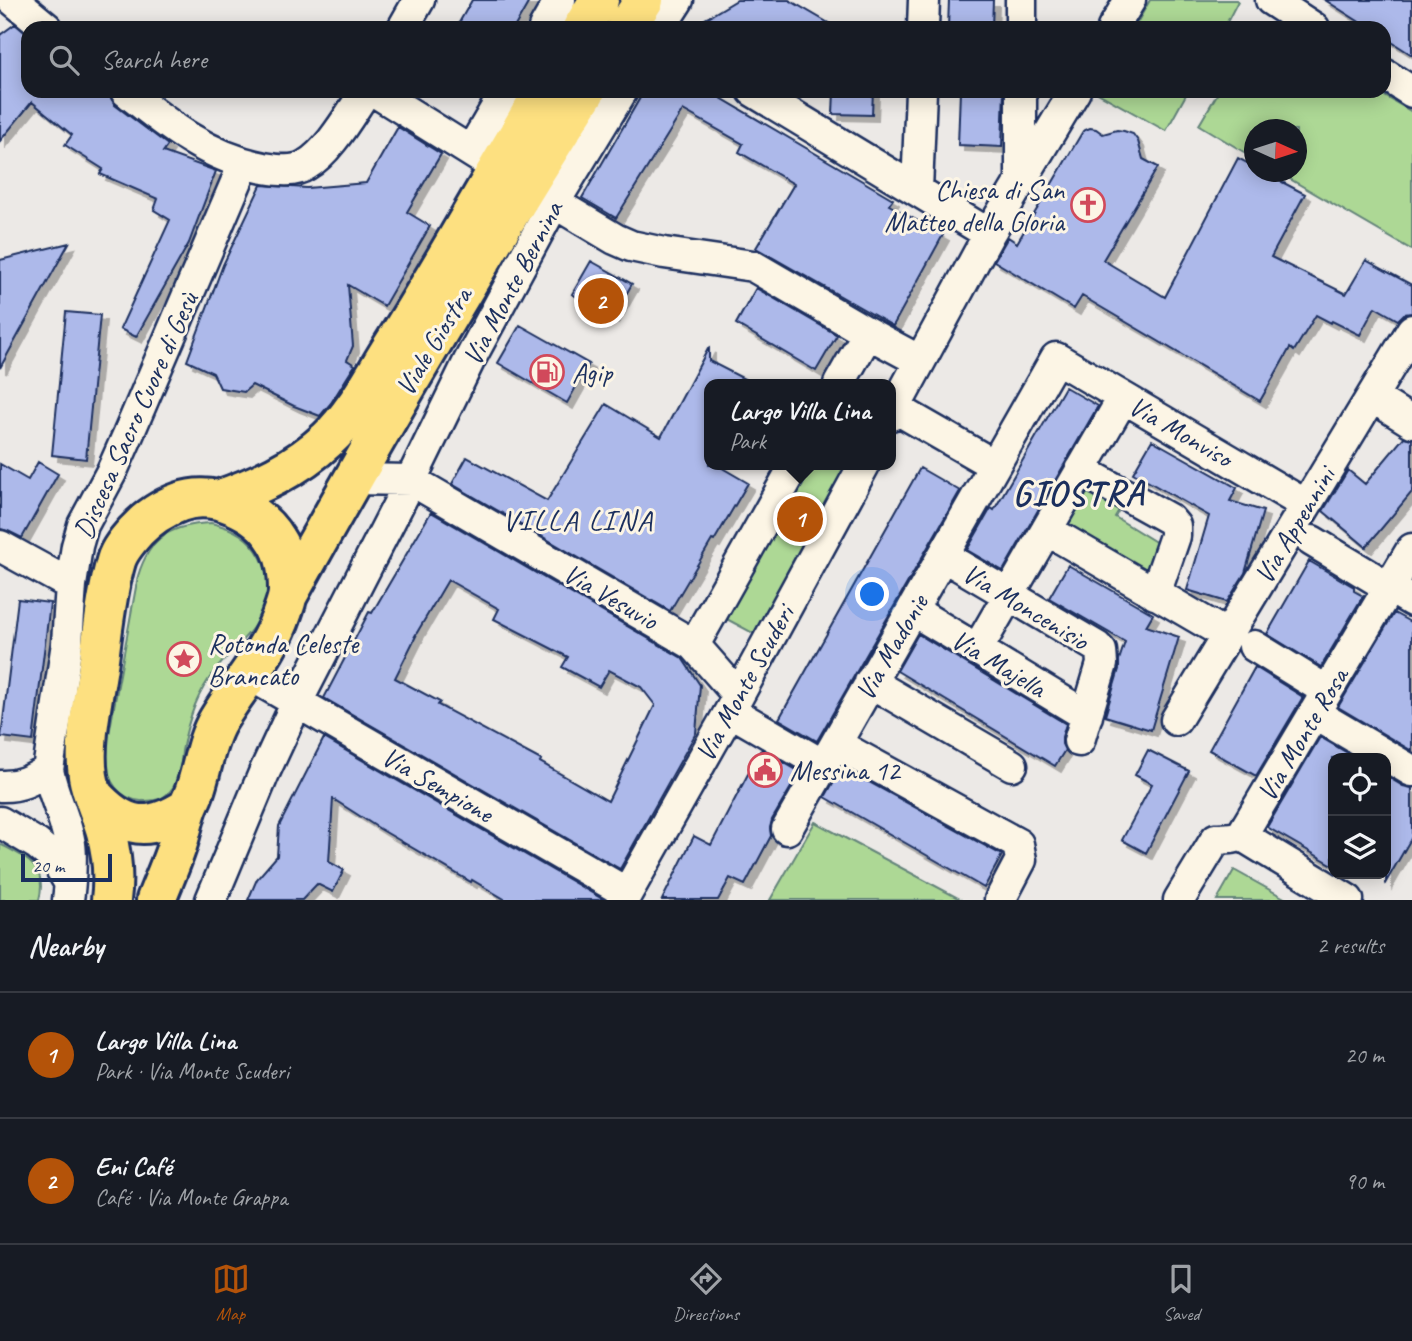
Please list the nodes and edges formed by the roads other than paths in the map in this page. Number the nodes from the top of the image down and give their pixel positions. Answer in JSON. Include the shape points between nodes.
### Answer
{"nodes":[{"id":1,"x":13,"y":0,"type":"edge"},
{"id":2,"x":419,"y":0,"type":"edge"},
{"id":3,"x":560,"y":0,"type":"edge"},
{"id":4,"x":599,"y":0,"type":"edge"},
{"id":5,"x":644,"y":0,"type":"edge"},
{"id":6,"x":678,"y":0,"type":"edge"},
{"id":7,"x":924,"y":0,"type":"edge"},
{"id":8,"x":1021,"y":0,"type":"edge"},
{"id":9,"x":1271,"y":0,"type":"edge"},
{"id":10,"x":38,"y":21,"type":"edge"},
{"id":11,"x":406,"y":21,"type":"edge"},
{"id":12,"x":548,"y":21,"type":"edge"},
{"id":13,"x":586,"y":21,"type":"edge"},
{"id":14,"x":630,"y":21,"type":"edge"},
{"id":15,"x":664,"y":21,"type":"edge"},
{"id":16,"x":923,"y":21,"type":"edge"},
{"id":17,"x":1021,"y":21,"type":"edge"},
{"id":18,"x":1303,"y":21,"type":"edge"},
{"id":19,"x":1391,"y":79,"type":"edge"},
{"id":20,"x":1412,"y":93,"type":"edge"},
{"id":21,"x":135,"y":98,"type":"edge"},
{"id":22,"x":361,"y":98,"type":"edge"},
{"id":23,"x":385,"y":98,"type":"edge"},
{"id":24,"x":506,"y":98,"type":"edge"},
{"id":25,"x":541,"y":98,"type":"edge"},
{"id":26,"x":580,"y":98,"type":"edge"},
{"id":27,"x":613,"y":98,"type":"edge"},
{"id":28,"x":765,"y":98,"type":"edge"},
{"id":29,"x":921,"y":98,"type":"edge"},
{"id":30,"x":1021,"y":98,"type":"edge"},
{"id":31,"x":1071,"y":98,"type":"edge"},
{"id":32,"x":244,"y":164,"type":"junction"},
{"id":33,"x":512,"y":177,"type":"junction"},
{"id":34,"x":1021,"y":180,"type":"junction"},
{"id":35,"x":917,"y":190,"type":"junction"},
{"id":36,"x":989,"y":234,"type":"junction"},
{"id":37,"x":1412,"y":330,"type":"edge"},
{"id":38,"x":868,"y":333,"type":"junction"},
{"id":39,"x":1056,"y":358,"type":"joint"},
{"id":40,"x":920,"y":361,"type":"junction"},
{"id":41,"x":842,"y":379,"type":"edge"},
{"id":42,"x":1372,"y":397,"type":"junction"},
{"id":43,"x":1123,"y":398,"type":"junction"},
{"id":44,"x":896,"y":405,"type":"edge"},
{"id":45,"x":896,"y":413,"type":"edge"},
{"id":46,"x":1412,"y":422,"type":"edge"},
{"id":47,"x":994,"y":465,"type":"junction"},
{"id":48,"x":791,"y":470,"type":"edge"},
{"id":49,"x":860,"y":470,"type":"edge"},
{"id":50,"x":1082,"y":470,"type":"junction"},
{"id":51,"x":352,"y":479,"type":"junction"},
{"id":52,"x":411,"y":480,"type":"junction"},
{"id":53,"x":218,"y":500,"type":"junction"},
{"id":54,"x":1306,"y":505,"type":"junction"},
{"id":55,"x":1047,"y":530,"type":"junction"},
{"id":56,"x":1312,"y":541,"type":"dead end"},
{"id":57,"x":0,"y":546,"type":"edge"},
{"id":58,"x":1412,"y":549,"type":"edge"},
{"id":59,"x":943,"y":556,"type":"junction"},
{"id":60,"x":116,"y":558,"type":"junction"},
{"id":61,"x":1155,"y":594,"type":"junction"},
{"id":62,"x":1401,"y":594,"type":"edge"},
{"id":63,"x":288,"y":595,"type":"junction"},
{"id":64,"x":1009,"y":595,"type":"junction"},
{"id":65,"x":70,"y":596,"type":"junction"},
{"id":66,"x":912,"y":610,"type":"junction"},
{"id":67,"x":1240,"y":641,"type":"junction"},
{"id":68,"x":67,"y":643,"type":"junction"},
{"id":69,"x":694,"y":645,"type":"junction"},
{"id":70,"x":977,"y":650,"type":"junction"},
{"id":71,"x":250,"y":675,"type":"junction"},
{"id":72,"x":96,"y":678,"type":"junction"},
{"id":73,"x":870,"y":682,"type":"junction"},
{"id":74,"x":297,"y":702,"type":"junction"},
{"id":75,"x":1321,"y":702,"type":"junction"},
{"id":76,"x":734,"y":703,"type":"junction"},
{"id":77,"x":1176,"y":720,"type":"dead end"},
{"id":78,"x":1083,"y":729,"type":"joint"},
{"id":79,"x":830,"y":754,"type":"junction"},
{"id":80,"x":1012,"y":765,"type":"dead end"},
{"id":81,"x":48,"y":770,"type":"junction"},
{"id":82,"x":1412,"y":771,"type":"edge"},
{"id":83,"x":0,"y":786,"type":"edge"},
{"id":84,"x":94,"y":796,"type":"junction"},
{"id":85,"x":187,"y":808,"type":"junction"},
{"id":86,"x":0,"y":822,"type":"edge"},
{"id":87,"x":788,"y":829,"type":"dead end"},
{"id":88,"x":1241,"y":835,"type":"junction"},
{"id":89,"x":68,"y":891,"type":"edge"},
{"id":90,"x":625,"y":897,"type":"edge"},
{"id":91,"x":111,"y":900,"type":"edge"},
{"id":92,"x":156,"y":900,"type":"edge"},
{"id":93,"x":211,"y":900,"type":"edge"},
{"id":94,"x":1000,"y":900,"type":"edge"},
{"id":95,"x":1179,"y":900,"type":"edge"},
{"id":96,"x":1348,"y":900,"type":"edge"}],
"edges":[{"from":1,"to":10,"type":"street"},
{"from":2,"to":11,"type":"street"},
{"from":3,"to":12,"type":"street"},
{"from":4,"to":13,"type":"main road"},
{"from":5,"to":14,"type":"main road"},
{"from":6,"to":15,"type":"street"},
{"from":7,"to":16,"type":"street"},
{"from":8,"to":17,"type":"street"},
{"from":9,"to":18,"type":"street"},
{"from":19,"to":20,"type":"street"},
{"from":21,"to":32,"type":"street","via":[[198,144]]},
{"from":22,"to":32,"type":"street","via":[[327,145],[302,168],[274,170]]},
{"from":23,"to":33,"type":"street"},
{"from":24,"to":33,"type":"street","name":"Viale Giostra"},
{"from":25,"to":33,"type":"main road","name":"Viale Giostra"},
{"from":26,"to":33,"type":"main road","name":"Viale Giostra"},
{"from":27,"to":33,"type":"street","name":"Via Monte Bernina"},
{"from":28,"to":35,"type":"street"},
{"from":29,"to":35,"type":"street"},
{"from":30,"to":34,"type":"street"},
{"from":31,"to":34,"type":"street"},
{"from":32,"to":65,"type":"street","name":"Discesa Sacro Cuore di Gesù","via":[[112,471],[83,525]]},
{"from":33,"to":38,"type":"street","via":[[615,239],[664,253],[753,266]]},
{"from":33,"to":51,"type":"main road","name":"Viale Giostra","via":[[433,340]]},
{"from":33,"to":52,"type":"street","name":"Via Monte Bernina","via":[[469,362]]},
{"from":33,"to":53,"type":"main road","name":"Viale Giostra","via":[[331,436],[279,475]]},
{"from":34,"to":36,"type":"street"},
{"from":35,"to":36,"type":"street"},
{"from":36,"to":40,"type":"street"},
{"from":37,"to":42,"type":"street","name":"Via Appennini"},
{"from":38,"to":40,"type":"street"},
{"from":38,"to":41,"type":"street"},
{"from":39,"to":43,"type":"street","name":"Via Monviso"},
{"from":39,"to":47,"type":"street","name":"Via Madonie"},
{"from":40,"to":44,"type":"street"},
{"from":42,"to":46,"type":"street"},
{"from":42,"to":54,"type":"street","name":"Via Appennini"},
{"from":43,"to":50,"type":"street"},
{"from":43,"to":54,"type":"street","name":"Via Monviso"},
{"from":45,"to":47,"type":"street"},
{"from":47,"to":59,"type":"street","name":"Via Madonie"},
{"from":48,"to":69,"type":"street"},
{"from":49,"to":76,"type":"street","name":"Via Monte Scuderi"},
{"from":50,"to":55,"type":"street"},
{"from":50,"to":61,"type":"street","via":[[1175,526]]},
{"from":51,"to":52,"type":"street","name":"Via Vesuvio"},
{"from":51,"to":63,"type":"main road","name":"Viale Giostra"},
{"from":52,"to":69,"type":"street","name":"Via Vesuvio"},
{"from":52,"to":74,"type":"street","name":"Via Monte Bernina"},
{"from":53,"to":60,"type":"main road","via":[[182,501],[162,510],[144,522]]},
{"from":53,"to":63,"type":"main road","via":[[267,527],[286,564]]},
{"from":54,"to":67,"type":"street","name":"Via Appennini"},
{"from":55,"to":61,"type":"street"},
{"from":55,"to":64,"type":"street"},
{"from":56,"to":62,"type":"street"},
{"from":57,"to":65,"type":"street"},
{"from":58,"to":62,"type":"street","name":"Via Monte Rosa"},
{"from":59,"to":64,"type":"street","name":"Via Moncenisio"},
{"from":59,"to":66,"type":"street","name":"Via Madonie"},
{"from":60,"to":65,"type":"street"},
{"from":60,"to":72,"type":"main road"},
{"from":61,"to":67,"type":"street"},
{"from":62,"to":75,"type":"street","name":"Via Monte Rosa"},
{"from":63,"to":71,"type":"main road","via":[[272,638]]},
{"from":64,"to":70,"type":"street"},
{"from":64,"to":78,"type":"street","name":"Via Moncenisio","via":[[1101,651],[1102,664]]},
{"from":65,"to":68,"type":"street","name":"Discesa Sacro Cuore di Gesù"},
{"from":66,"to":70,"type":"street","name":"Via Majella"},
{"from":66,"to":73,"type":"street","name":"Via Madonie"},
{"from":67,"to":75,"type":"street"},
{"from":67,"to":77,"type":"street","name":"Via Appennini"},
{"from":68,"to":72,"type":"street"},
{"from":68,"to":81,"type":"street","name":"Discesa Sacro Cuore di Gesù"},
{"from":69,"to":76,"type":"street","name":"Via Vesuvio"},
{"from":70,"to":78,"type":"street","name":"Via Majella"},
{"from":71,"to":74,"type":"street","name":"Via Sempione"},
{"from":71,"to":85,"type":"main road","via":[[211,733]]},
{"from":72,"to":84,"type":"main road","via":[[87,758]]},
{"from":73,"to":79,"type":"street","name":"Via Madonie"},
{"from":73,"to":80,"type":"street"},
{"from":74,"to":90,"type":"street","name":"Via Sempione"},
{"from":74,"to":93,"type":"street","name":"Via Monte Bernina"},
{"from":75,"to":82,"type":"street"},
{"from":75,"to":88,"type":"street","name":"Via Monte Rosa"},
{"from":76,"to":79,"type":"street","name":"Via Vesuvio"},
{"from":76,"to":90,"type":"street","name":"Via Monte Scuderi"},
{"from":79,"to":87,"type":"street","name":"Via Madonie"},
{"from":79,"to":94,"type":"street","name":"Via Vesuvio","via":[[1018,844],[1021,860]]},
{"from":81,"to":83,"type":"street","via":[[30,781]]},
{"from":81,"to":89,"type":"street","name":"Discesa Sacro Cuore di Gesù","via":[[71,847]]},
{"from":84,"to":85,"type":"main road","via":[[106,809],[137,824],[170,819]]},
{"from":84,"to":91,"type":"main road","via":[[110,850]]},
{"from":85,"to":92,"type":"main road"},
{"from":86,"to":89,"type":"street","via":[[56,860]]},
{"from":88,"to":95,"type":"street","via":[[1216,839]]},
{"from":88,"to":96,"type":"street"}]}
